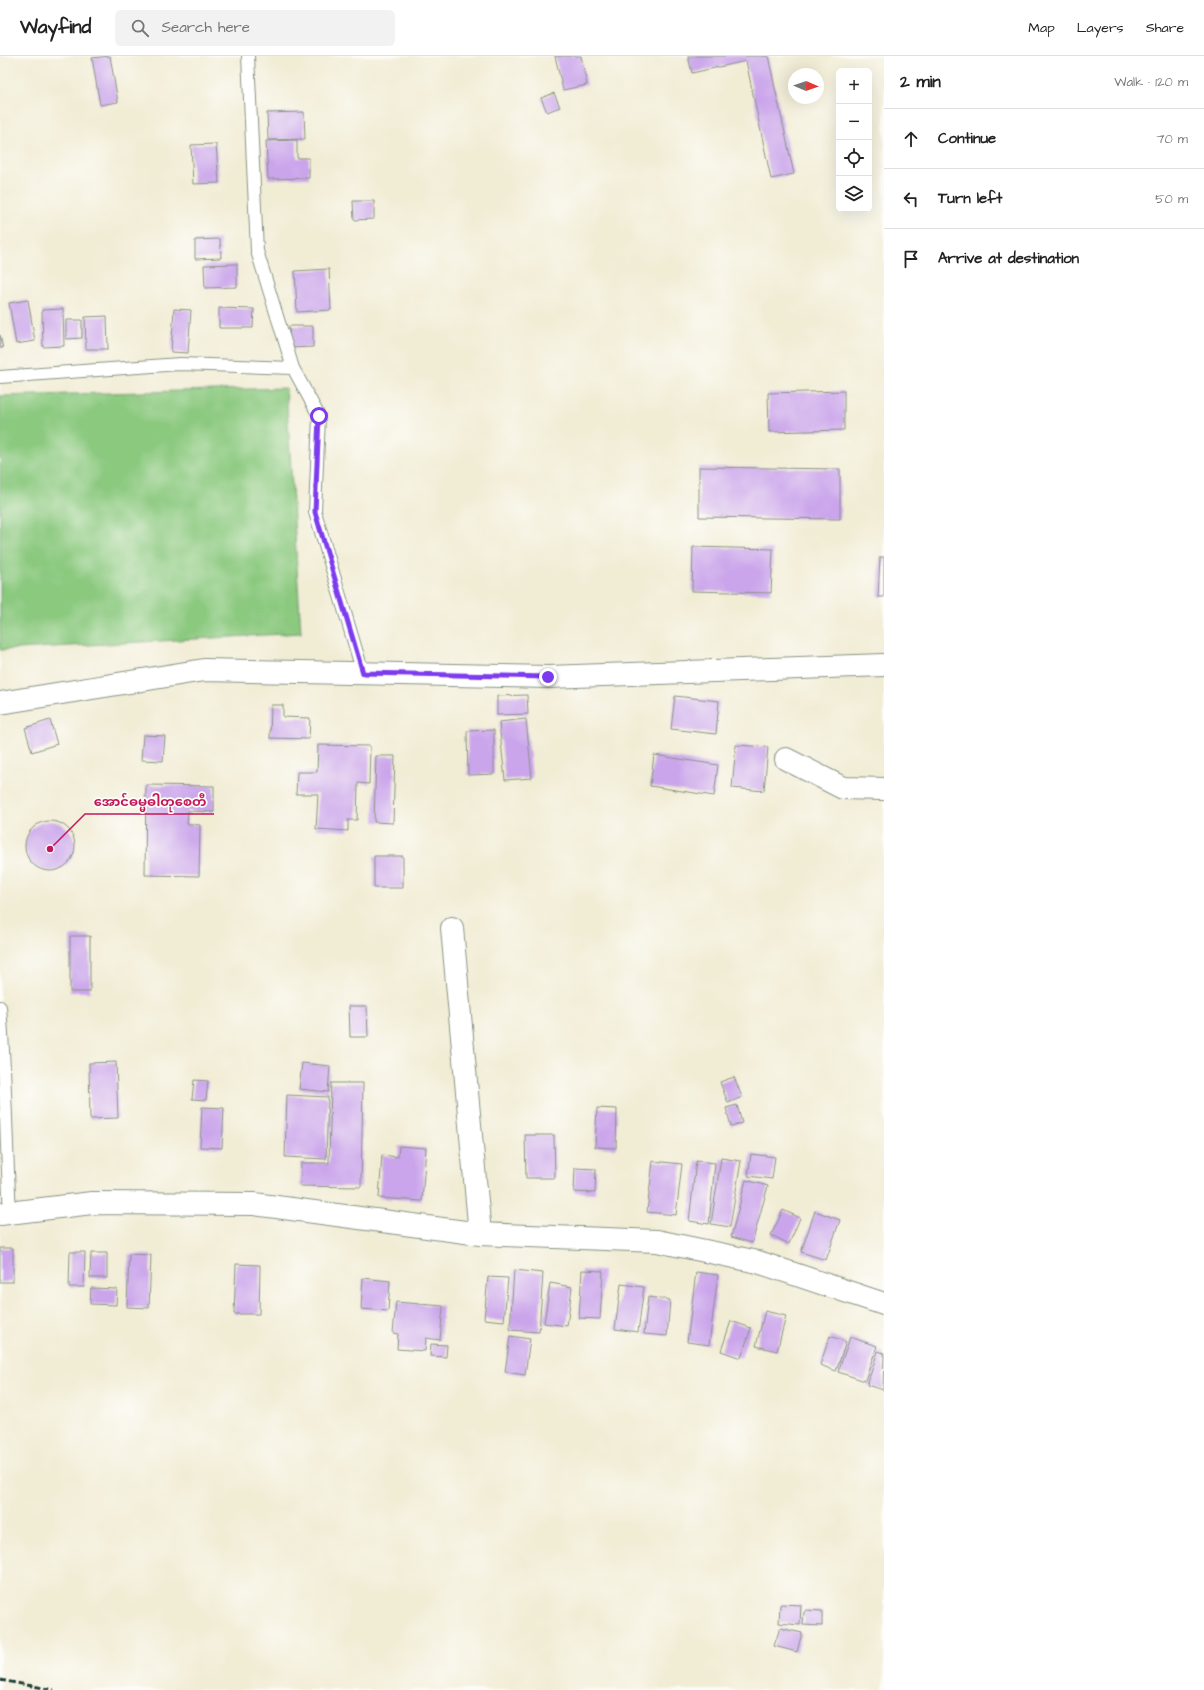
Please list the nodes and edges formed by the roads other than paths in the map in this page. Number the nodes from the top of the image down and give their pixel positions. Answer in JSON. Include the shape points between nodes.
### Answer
{"nodes":[{"id":1,"x":248,"y":56,"type":"edge"},
{"id":2,"x":293,"y":368,"type":"junction"},
{"id":3,"x":0,"y":377,"type":"edge"},
{"id":4,"x":884,"y":665,"type":"edge"},
{"id":5,"x":363,"y":673,"type":"junction"},
{"id":6,"x":0,"y":702,"type":"edge"},
{"id":7,"x":786,"y":759,"type":"dead end"},
{"id":8,"x":884,"y":789,"type":"edge"},
{"id":9,"x":452,"y":928,"type":"dead end"},
{"id":10,"x":0,"y":1007,"type":"edge"},
{"id":11,"x":5,"y":1213,"type":"edge"},
{"id":12,"x":480,"y":1234,"type":"junction"},
{"id":13,"x":884,"y":1304,"type":"edge"}],
"edges":[{"from":1,"to":2,"type":"lane","via":[[257,251]]},
{"from":2,"to":3,"type":"lane","via":[[180,364]]},
{"from":2,"to":5,"type":"lane","via":[[319,416],[315,512]]},
{"from":4,"to":5,"type":"street","via":[[548,677]]},
{"from":5,"to":6,"type":"street","via":[[204,670]]},
{"from":7,"to":8,"type":"street","via":[[843,788]]},
{"from":9,"to":12,"type":"street"},
{"from":10,"to":11,"type":"lane","via":[[6,1090]]},
{"from":11,"to":12,"type":"street","via":[[92,1203],[254,1204]]},
{"from":12,"to":13,"type":"street","via":[[657,1241],[758,1262]]}]}
